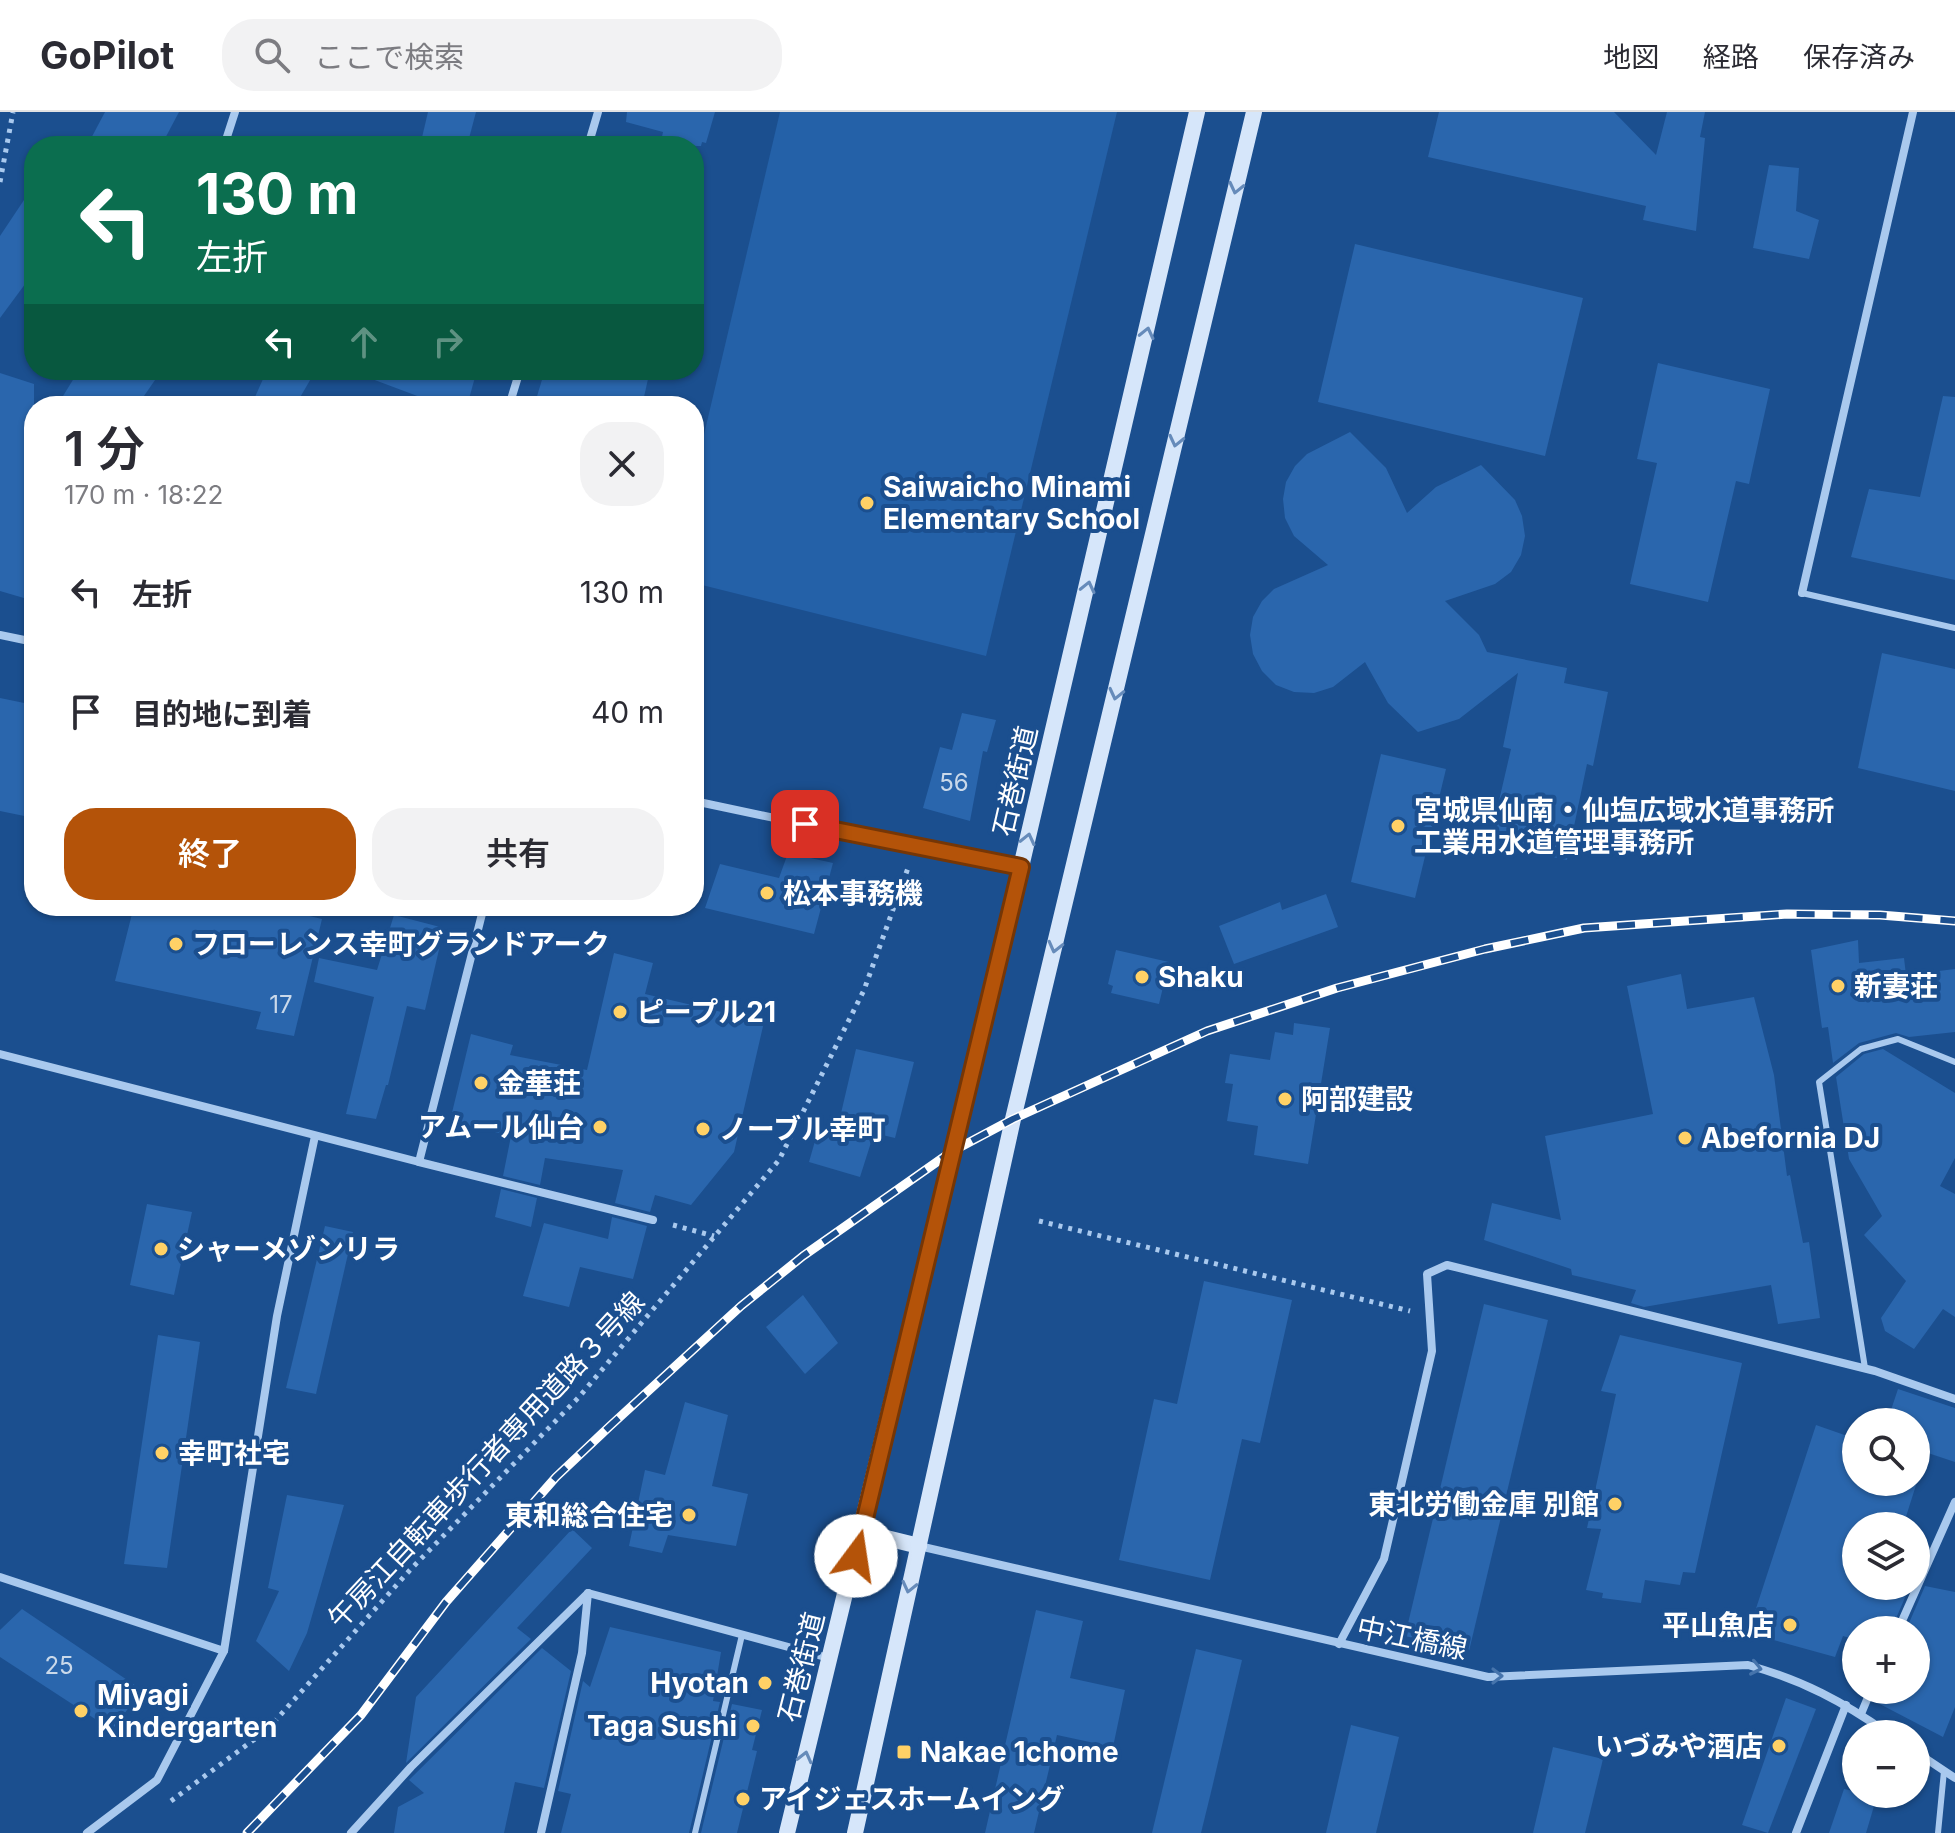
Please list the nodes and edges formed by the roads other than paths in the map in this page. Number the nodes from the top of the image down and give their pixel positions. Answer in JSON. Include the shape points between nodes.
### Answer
{"nodes":[{"id":1,"x":235,"y":112,"type":"edge"},
{"id":2,"x":598,"y":112,"type":"edge"},
{"id":3,"x":1197,"y":112,"type":"edge"},
{"id":4,"x":1254,"y":112,"type":"edge"},
{"id":5,"x":1913,"y":112,"type":"edge"},
{"id":6,"x":227,"y":136,"type":"edge"},
{"id":7,"x":591,"y":136,"type":"edge"},
{"id":8,"x":1802,"y":593,"type":"joint"},
{"id":9,"x":1955,"y":628,"type":"edge"},
{"id":10,"x":0,"y":635,"type":"edge"},
{"id":11,"x":24,"y":640,"type":"edge"},
{"id":12,"x":704,"y":803,"type":"edge"},
{"id":13,"x":1021,"y":867,"type":"junction"},
{"id":14,"x":481,"y":916,"type":"edge"},
{"id":15,"x":0,"y":1054,"type":"edge"},
{"id":16,"x":1955,"y":1062,"type":"edge"},
{"id":17,"x":315,"y":1136,"type":"junction"},
{"id":18,"x":419,"y":1162,"type":"junction"},
{"id":19,"x":653,"y":1220,"type":"road end"},
{"id":20,"x":1865,"y":1368,"type":"junction"},
{"id":21,"x":1955,"y":1399,"type":"edge"},
{"id":22,"x":1955,"y":1502,"type":"edge"},
{"id":23,"x":862,"y":1532,"type":"junction"},
{"id":24,"x":919,"y":1546,"type":"junction"},
{"id":25,"x":0,"y":1577,"type":"edge"},
{"id":26,"x":588,"y":1593,"type":"junction"},
{"id":27,"x":1904,"y":1616,"type":"edge"},
{"id":28,"x":742,"y":1635,"type":"junction"},
{"id":29,"x":1339,"y":1644,"type":"junction"},
{"id":30,"x":224,"y":1651,"type":"junction"},
{"id":31,"x":830,"y":1658,"type":"junction"},
{"id":32,"x":1865,"y":1704,"type":"edge"},
{"id":33,"x":1846,"y":1705,"type":"junction"},
{"id":34,"x":1861,"y":1714,"type":"junction"},
{"id":35,"x":1869,"y":1720,"type":"edge"},
{"id":36,"x":1930,"y":1762,"type":"edge"},
{"id":37,"x":1944,"y":1771,"type":"junction"},
{"id":38,"x":1955,"y":1778,"type":"edge"},
{"id":39,"x":87,"y":1833,"type":"edge"},
{"id":40,"x":351,"y":1833,"type":"edge"},
{"id":41,"x":541,"y":1833,"type":"edge"},
{"id":42,"x":695,"y":1833,"type":"edge"},
{"id":43,"x":787,"y":1833,"type":"edge"},
{"id":44,"x":855,"y":1833,"type":"edge"},
{"id":45,"x":1796,"y":1833,"type":"edge"},
{"id":46,"x":1938,"y":1833,"type":"edge"}],
"edges":[{"from":1,"to":6,"type":"street"},
{"from":2,"to":7,"type":"street"},
{"from":13,"to":3,"type":"street","name":"石巻街道","one_way":true},
{"from":4,"to":24,"type":"street","one_way":true,"via":[[1013,1119]]},
{"from":5,"to":8,"type":"street"},
{"from":8,"to":9,"type":"lane"},
{"from":10,"to":11,"type":"street"},
{"from":12,"to":13,"type":"street"},
{"from":13,"to":23,"type":"street","name":"石巻街道"},
{"from":14,"to":18,"type":"street"},
{"from":15,"to":17,"type":"street"},
{"from":16,"to":20,"type":"lane","via":[[1898,1039],[1861,1049],[1819,1082]]},
{"from":17,"to":18,"type":"street"},
{"from":17,"to":30,"type":"street","via":[[277,1316]]},
{"from":18,"to":19,"type":"street"},
{"from":20,"to":21,"type":"street"},
{"from":20,"to":29,"type":"street","via":[[1447,1265],[1427,1274],[1432,1351],[1384,1559]]},
{"from":22,"to":27,"type":"street"},
{"from":23,"to":24,"type":"street"},
{"from":23,"to":31,"type":"street","name":"石巻街道"},
{"from":24,"to":29,"type":"street","name":"中江橋線"},
{"from":24,"to":44,"type":"street","one_way":true},
{"from":25,"to":30,"type":"street"},
{"from":26,"to":28,"type":"street"},
{"from":26,"to":40,"type":"street"},
{"from":26,"to":41,"type":"street","via":[[582,1653]]},
{"from":28,"to":31,"type":"street"},
{"from":28,"to":42,"type":"lane"},
{"from":29,"to":33,"type":"street","name":"中江橋線","one_way":true,"via":[[1488,1677],[1748,1665]]},
{"from":30,"to":39,"type":"street","via":[[157,1780]]},
{"from":43,"to":31,"type":"street","name":"石巻街道","one_way":true},
{"from":32,"to":34,"type":"street"},
{"from":33,"to":34,"type":"street","name":"中江橋線"},
{"from":33,"to":45,"type":"street"},
{"from":34,"to":35,"type":"street","name":"中江橋線"},
{"from":36,"to":37,"type":"street"},
{"from":37,"to":38,"type":"street"},
{"from":37,"to":46,"type":"lane"}]}
